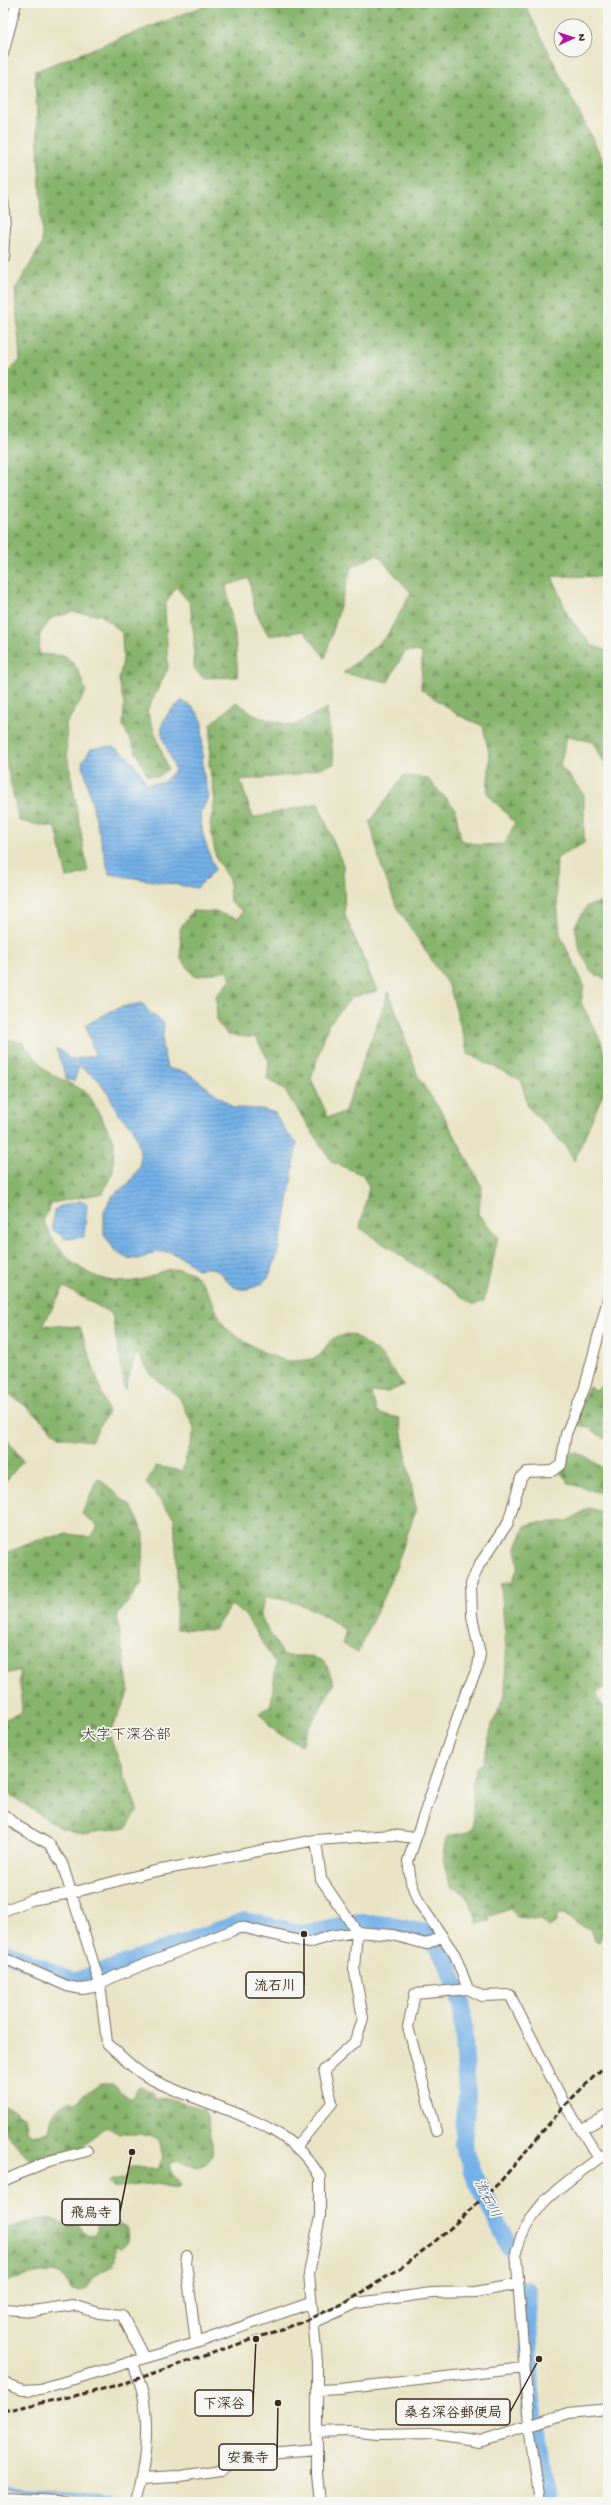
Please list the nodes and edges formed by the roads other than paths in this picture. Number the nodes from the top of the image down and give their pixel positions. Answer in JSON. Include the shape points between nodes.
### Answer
{"nodes":[{"id":1,"x":16,"y":3,"type":"edge"},
{"id":2,"x":3,"y":54,"type":"edge"},
{"id":3,"x":3,"y":199,"type":"edge"},
{"id":4,"x":3,"y":257,"type":"edge"},
{"id":5,"x":608,"y":1299,"type":"edge"},
{"id":6,"x":3,"y":1814,"type":"edge"},
{"id":7,"x":415,"y":1838,"type":"junction"},
{"id":8,"x":316,"y":1840,"type":"junction"},
{"id":9,"x":71,"y":1893,"type":"junction"},
{"id":10,"x":3,"y":1911,"type":"edge"},
{"id":11,"x":357,"y":1932,"type":"junction"},
{"id":12,"x":441,"y":1937,"type":"junction"},
{"id":13,"x":3,"y":1960,"type":"edge"},
{"id":14,"x":100,"y":1984,"type":"junction"},
{"id":15,"x":468,"y":1989,"type":"junction"},
{"id":16,"x":608,"y":2115,"type":"edge"},
{"id":17,"x":582,"y":2129,"type":"junction"},
{"id":18,"x":436,"y":2131,"type":"dead end"},
{"id":19,"x":295,"y":2148,"type":"junction"},
{"id":20,"x":87,"y":2151,"type":"dead end"},
{"id":21,"x":604,"y":2156,"type":"edge"},
{"id":22,"x":3,"y":2181,"type":"edge"},
{"id":23,"x":188,"y":2256,"type":"dead end"},
{"id":24,"x":518,"y":2284,"type":"junction"},
{"id":25,"x":310,"y":2303,"type":"junction"},
{"id":26,"x":3,"y":2309,"type":"edge"},
{"id":27,"x":313,"y":2323,"type":"junction"},
{"id":28,"x":196,"y":2342,"type":"junction"},
{"id":29,"x":144,"y":2358,"type":"junction"},
{"id":30,"x":133,"y":2362,"type":"junction"},
{"id":31,"x":524,"y":2368,"type":"junction"},
{"id":32,"x":3,"y":2383,"type":"edge"},
{"id":33,"x":318,"y":2390,"type":"junction"},
{"id":34,"x":608,"y":2409,"type":"edge"},
{"id":35,"x":532,"y":2424,"type":"junction"},
{"id":36,"x":317,"y":2432,"type":"junction"},
{"id":37,"x":317,"y":2448,"type":"junction"},
{"id":38,"x":142,"y":2479,"type":"junction"},
{"id":39,"x":3,"y":2498,"type":"edge"},
{"id":40,"x":72,"y":2502,"type":"edge"},
{"id":41,"x":135,"y":2502,"type":"edge"},
{"id":42,"x":320,"y":2502,"type":"edge"},
{"id":43,"x":540,"y":2502,"type":"edge"}],
"edges":[{"from":1,"to":2,"type":"street"},
{"from":3,"to":4,"type":"street"},
{"from":5,"to":7,"type":"street","via":[[585,1387],[566,1434],[561,1465],[552,1471],[528,1472],[520,1478],[508,1523],[479,1565],[471,1584],[472,1616],[480,1654],[478,1667],[465,1695]]},
{"from":6,"to":9,"type":"street","via":[[17,1826],[53,1848],[62,1863]]},
{"from":7,"to":8,"type":"street","via":[[392,1835]]},
{"from":7,"to":12,"type":"street","via":[[408,1861],[411,1882],[418,1901]]},
{"from":8,"to":9,"type":"street","via":[[151,1872]]},
{"from":8,"to":11,"type":"street","via":[[321,1879]]},
{"from":9,"to":10,"type":"street","via":[[31,1900]]},
{"from":9,"to":14,"type":"street"},
{"from":11,"to":12,"type":"street","via":[[393,1934],[426,1944]]},
{"from":11,"to":14,"type":"street","via":[[330,1936],[310,1943],[241,1927]]},
{"from":11,"to":19,"type":"street","via":[[354,1968],[363,2018],[356,2041],[324,2070],[332,2103]]},
{"from":12,"to":15,"type":"street","via":[[455,1955]]},
{"from":13,"to":14,"type":"street","via":[[6,1959],[67,1986],[82,1989]]},
{"from":14,"to":19,"type":"street","via":[[107,2043],[126,2061],[162,2084],[276,2132]]},
{"from":15,"to":17,"type":"street","via":[[482,1996],[510,1995],[565,2105]]},
{"from":15,"to":18,"type":"street","via":[[415,1994],[408,2027]]},
{"from":16,"to":17,"type":"street"},
{"from":17,"to":21,"type":"street"},
{"from":19,"to":25,"type":"street","via":[[316,2170],[321,2184],[320,2216],[309,2274]]},
{"from":20,"to":22,"type":"street","via":[[49,2161]]},
{"from":21,"to":24,"type":"street","via":[[548,2196],[534,2212],[521,2236],[516,2252]]},
{"from":23,"to":28,"type":"street","via":[[186,2263]]},
{"from":24,"to":27,"type":"street","via":[[476,2292],[432,2294],[357,2303]]},
{"from":24,"to":31,"type":"street"},
{"from":25,"to":27,"type":"street"},
{"from":25,"to":28,"type":"street"},
{"from":26,"to":29,"type":"street","via":[[34,2311],[72,2305],[99,2313],[122,2315]]},
{"from":27,"to":33,"type":"street"},
{"from":28,"to":29,"type":"street"},
{"from":29,"to":30,"type":"street"},
{"from":30,"to":32,"type":"street","via":[[40,2389],[23,2390]]},
{"from":30,"to":38,"type":"street","via":[[144,2399],[145,2459]]},
{"from":31,"to":33,"type":"street"},
{"from":31,"to":35,"type":"street"},
{"from":33,"to":36,"type":"street"},
{"from":34,"to":35,"type":"street","via":[[568,2414]]},
{"from":35,"to":36,"type":"street","via":[[480,2441],[429,2433],[378,2434],[350,2430]]},
{"from":35,"to":43,"type":"street"},
{"from":36,"to":37,"type":"street"},
{"from":37,"to":38,"type":"street","via":[[244,2455],[220,2470]]},
{"from":37,"to":42,"type":"street"},
{"from":38,"to":41,"type":"street"},
{"from":39,"to":40,"type":"street"}]}
